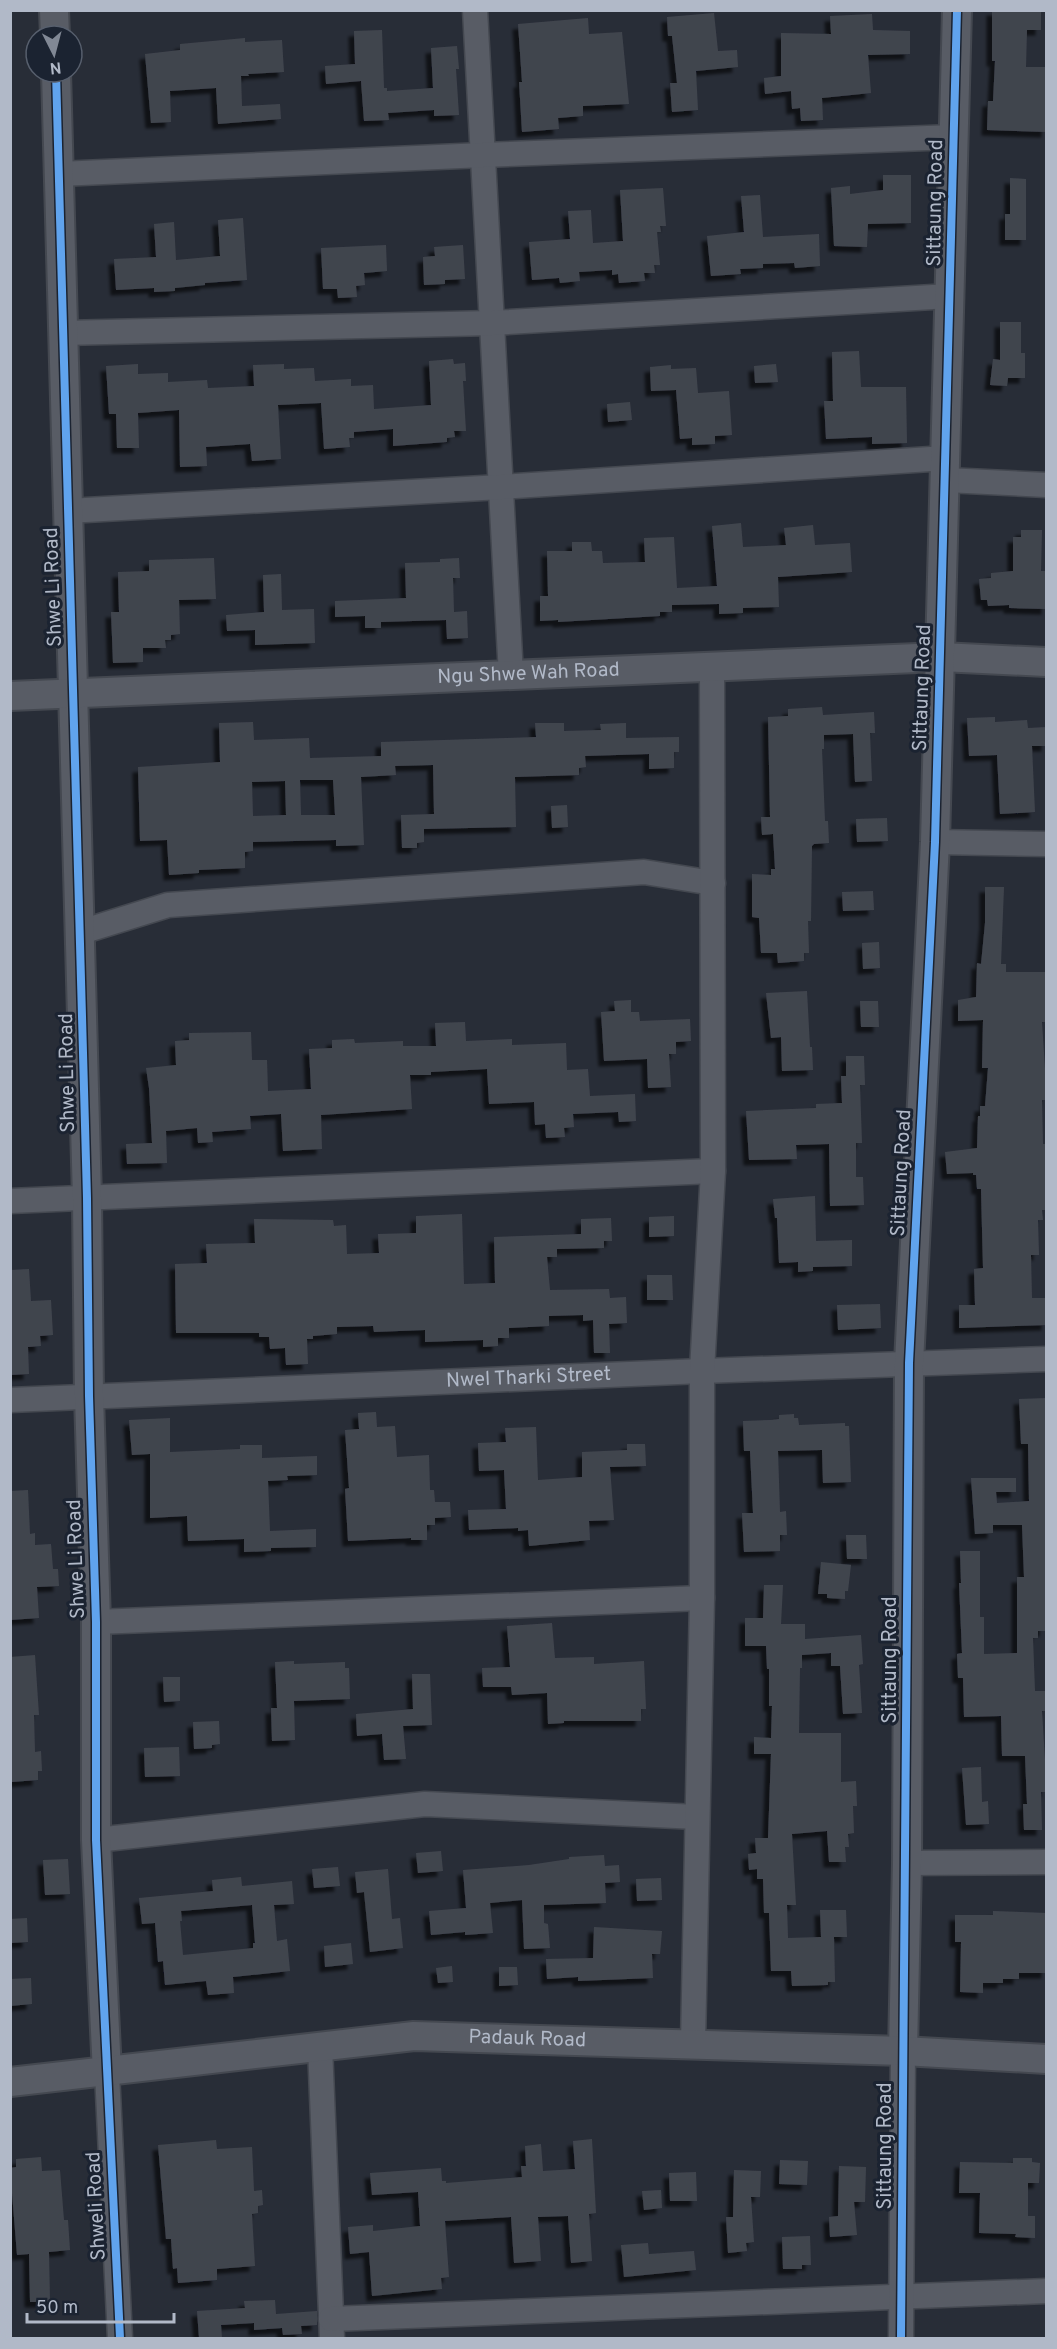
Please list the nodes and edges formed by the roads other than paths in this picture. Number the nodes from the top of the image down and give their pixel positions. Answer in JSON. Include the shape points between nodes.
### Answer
{"nodes":[{"id":1,"x":475,"y":10,"type":"edge"},
{"id":2,"x":957,"y":10,"type":"edge"},
{"id":3,"x":56,"y":84,"type":"edge"},
{"id":4,"x":954,"y":137,"type":"junction"},
{"id":5,"x":483,"y":154,"type":"junction"},
{"id":6,"x":59,"y":174,"type":"junction"},
{"id":7,"x":950,"y":296,"type":"junction"},
{"id":8,"x":492,"y":323,"type":"junction"},
{"id":9,"x":63,"y":333,"type":"junction"},
{"id":10,"x":946,"y":469,"type":"junction"},
{"id":11,"x":1047,"y":485,"type":"edge"},
{"id":12,"x":501,"y":487,"type":"junction"},
{"id":13,"x":68,"y":511,"type":"junction"},
{"id":14,"x":941,"y":657,"type":"junction"},
{"id":15,"x":1047,"y":662,"type":"edge"},
{"id":16,"x":712,"y":667,"type":"junction"},
{"id":17,"x":511,"y":675,"type":"junction"},
{"id":18,"x":74,"y":693,"type":"junction"},
{"id":19,"x":10,"y":696,"type":"edge"},
{"id":20,"x":935,"y":842,"type":"junction"},
{"id":21,"x":1047,"y":844,"type":"edge"},
{"id":22,"x":713,"y":883,"type":"junction"},
{"id":23,"x":81,"y":932,"type":"junction"},
{"id":24,"x":713,"y":1171,"type":"junction"},
{"id":25,"x":87,"y":1198,"type":"junction"},
{"id":26,"x":10,"y":1201,"type":"edge"},
{"id":27,"x":1047,"y":1359,"type":"edge"},
{"id":28,"x":909,"y":1363,"type":"junction"},
{"id":29,"x":702,"y":1371,"type":"junction"},
{"id":30,"x":89,"y":1396,"type":"junction"},
{"id":31,"x":10,"y":1400,"type":"edge"},
{"id":32,"x":702,"y":1598,"type":"junction"},
{"id":33,"x":96,"y":1622,"type":"junction"},
{"id":34,"x":698,"y":1817,"type":"junction"},
{"id":35,"x":96,"y":1840,"type":"junction"},
{"id":36,"x":1047,"y":1862,"type":"edge"},
{"id":37,"x":906,"y":1863,"type":"junction"},
{"id":38,"x":693,"y":2044,"type":"junction"},
{"id":39,"x":320,"y":2047,"type":"junction"},
{"id":40,"x":903,"y":2051,"type":"junction"},
{"id":41,"x":1047,"y":2059,"type":"edge"},
{"id":42,"x":107,"y":2073,"type":"junction"},
{"id":43,"x":10,"y":2082,"type":"edge"},
{"id":44,"x":1047,"y":2291,"type":"edge"},
{"id":45,"x":901,"y":2296,"type":"junction"},
{"id":46,"x":332,"y":2329,"type":"edge"},
{"id":47,"x":120,"y":2338,"type":"edge"},
{"id":48,"x":901,"y":2338,"type":"edge"}],
"edges":[{"from":1,"to":5,"type":"street"},
{"from":2,"to":4,"type":"street","name":"Sittaung Road"},
{"from":3,"to":6,"type":"street","name":"Shwe Li Road"},
{"from":4,"to":5,"type":"street"},
{"from":4,"to":7,"type":"street","name":"Sittaung Road"},
{"from":5,"to":6,"type":"street"},
{"from":5,"to":8,"type":"street"},
{"from":6,"to":9,"type":"street","name":"Shwe Li Road"},
{"from":7,"to":8,"type":"street"},
{"from":7,"to":10,"type":"street","name":"Sittaung Road"},
{"from":8,"to":9,"type":"street"},
{"from":8,"to":12,"type":"street"},
{"from":9,"to":13,"type":"street","name":"Shwe Li Road"},
{"from":10,"to":11,"type":"street"},
{"from":10,"to":12,"type":"street"},
{"from":10,"to":14,"type":"street","name":"Sittaung Road"},
{"from":12,"to":13,"type":"street"},
{"from":12,"to":17,"type":"street"},
{"from":13,"to":18,"type":"street","name":"Shwe Li Road"},
{"from":14,"to":15,"type":"street","name":"Ngu Shwe Wah Road"},
{"from":14,"to":16,"type":"street","name":"Ngu Shwe Wah Road"},
{"from":14,"to":20,"type":"street","name":"Sittaung Road"},
{"from":16,"to":17,"type":"street","name":"Ngu Shwe Wah Road"},
{"from":16,"to":22,"type":"street"},
{"from":17,"to":18,"type":"street","name":"Ngu Shwe Wah Road"},
{"from":18,"to":19,"type":"street","name":"Ngu Shwe Wah Road"},
{"from":18,"to":23,"type":"street","name":"Shwe Li Road"},
{"from":20,"to":21,"type":"street"},
{"from":20,"to":28,"type":"street","name":"Sittaung Road"},
{"from":22,"to":23,"type":"street","via":[[644,872],[168,905]]},
{"from":22,"to":24,"type":"street"},
{"from":23,"to":25,"type":"street","name":"Shwe Li Road"},
{"from":24,"to":25,"type":"street"},
{"from":24,"to":29,"type":"street"},
{"from":25,"to":26,"type":"street"},
{"from":25,"to":30,"type":"street","name":"Shwe Li Road"},
{"from":27,"to":28,"type":"street","name":"Nwel Tharki Street"},
{"from":28,"to":29,"type":"street","name":"Nwel Tharki Street"},
{"from":28,"to":37,"type":"street","name":"Sittaung Road"},
{"from":29,"to":30,"type":"street","name":"Nwel Tharki Street"},
{"from":29,"to":32,"type":"street"},
{"from":30,"to":31,"type":"street","name":"Nwel Tharki Street"},
{"from":30,"to":33,"type":"street","name":"Shwe Li Road"},
{"from":32,"to":33,"type":"street"},
{"from":32,"to":34,"type":"street"},
{"from":33,"to":35,"type":"street","name":"Shwe Li Road"},
{"from":34,"to":35,"type":"street","via":[[425,1804]]},
{"from":34,"to":38,"type":"street"},
{"from":35,"to":42,"type":"street","name":"Shwe Li Road"},
{"from":36,"to":37,"type":"street"},
{"from":37,"to":40,"type":"street","name":"Sittaung Road"},
{"from":38,"to":39,"type":"street","name":"Padauk Road","via":[[414,2036]]},
{"from":38,"to":40,"type":"street","name":"Padauk Road"},
{"from":39,"to":42,"type":"street","name":"Padauk Road"},
{"from":39,"to":46,"type":"street"},
{"from":40,"to":41,"type":"street","name":"Padauk Road"},
{"from":40,"to":45,"type":"street","name":"Sittaung Road"},
{"from":42,"to":43,"type":"street","name":"Padauk Road"},
{"from":42,"to":47,"type":"street","name":"Shweli Road"},
{"from":44,"to":45,"type":"street"},
{"from":45,"to":46,"type":"street"},
{"from":45,"to":48,"type":"street","name":"Sittaung Road"}]}
